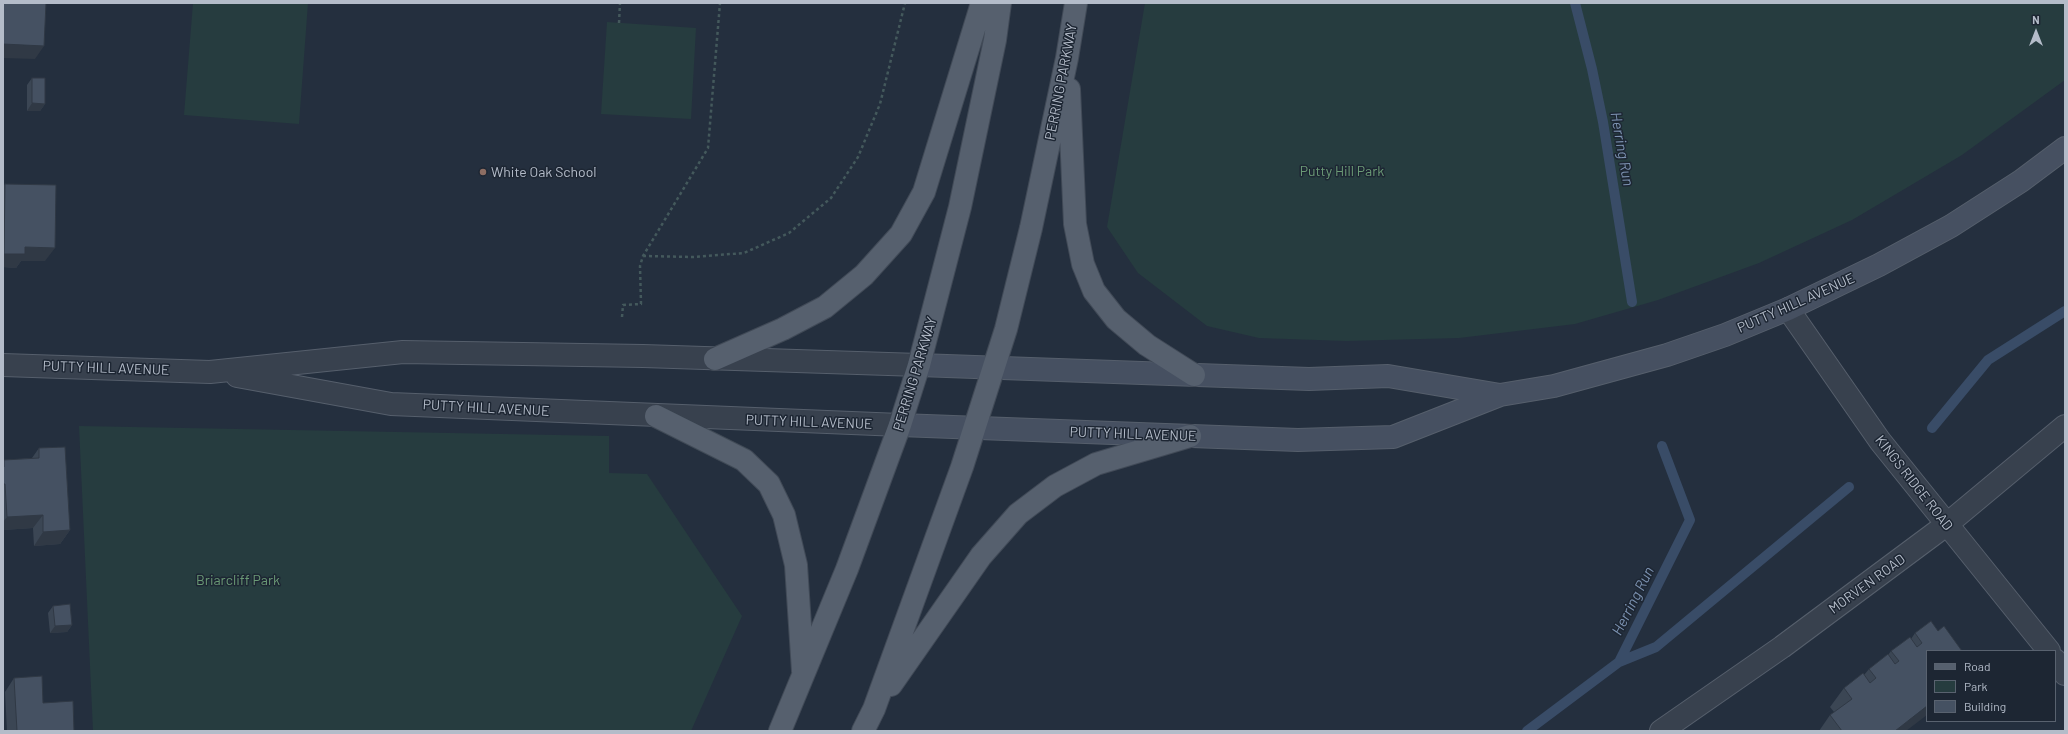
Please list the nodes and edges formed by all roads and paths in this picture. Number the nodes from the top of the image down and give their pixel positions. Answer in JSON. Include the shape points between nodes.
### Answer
{"nodes":[{"id":1,"x":620,"y":3,"type":"edge"},
{"id":2,"x":720,"y":3,"type":"edge"},
{"id":3,"x":905,"y":3,"type":"edge"},
{"id":4,"x":982,"y":3,"type":"edge"},
{"id":5,"x":1000,"y":3,"type":"edge"},
{"id":6,"x":1076,"y":3,"type":"edge"},
{"id":7,"x":619,"y":23,"type":"dead end"},
{"id":8,"x":1068,"y":58,"type":"junction"},
{"id":9,"x":2065,"y":148,"type":"edge"},
{"id":10,"x":642,"y":256,"type":"junction"},
{"id":11,"x":1788,"y":309,"type":"junction"},
{"id":12,"x":622,"y":317,"type":"dead end"},
{"id":13,"x":715,"y":359,"type":"junction"},
{"id":14,"x":3,"y":365,"type":"edge"},
{"id":15,"x":919,"y":365,"type":"junction"},
{"id":16,"x":994,"y":368,"type":"junction"},
{"id":17,"x":210,"y":372,"type":"junction"},
{"id":18,"x":1194,"y":375,"type":"junction"},
{"id":19,"x":1500,"y":395,"type":"junction"},
{"id":20,"x":656,"y":416,"type":"junction"},
{"id":21,"x":900,"y":425,"type":"junction"},
{"id":22,"x":2065,"y":426,"type":"edge"},
{"id":23,"x":974,"y":428,"type":"junction"},
{"id":24,"x":1190,"y":436,"type":"junction"},
{"id":25,"x":1946,"y":526,"type":"junction"},
{"id":26,"x":2048,"y":650,"type":"edge"},
{"id":27,"x":2056,"y":661,"type":"edge"},
{"id":28,"x":2065,"y":674,"type":"edge"},
{"id":29,"x":804,"y":677,"type":"junction"},
{"id":30,"x":874,"y":709,"type":"junction"},
{"id":31,"x":780,"y":731,"type":"edge"},
{"id":32,"x":863,"y":731,"type":"edge"},
{"id":33,"x":1661,"y":731,"type":"edge"}],
"edges":[{"from":1,"to":7,"type":"path"},
{"from":2,"to":10,"type":"path","via":[[708,148]]},
{"from":3,"to":10,"type":"path","via":[[880,104],[858,157],[831,198],[789,233],[744,253],[693,257]]},
{"from":4,"to":13,"type":"main road","via":[[924,192],[901,234],[864,275],[825,306],[783,329]]},
{"from":5,"to":15,"type":"main road","name":"PERRING PARKWAY","via":[[995,40],[960,207]]},
{"from":6,"to":8,"type":"main road","name":"PERRING PARKWAY"},
{"from":8,"to":16,"type":"main road","name":"PERRING PARKWAY","via":[[1031,228]]},
{"from":8,"to":18,"type":"main road","via":[[1075,224],[1083,264],[1094,291],[1116,319],[1147,345]]},
{"from":9,"to":11,"type":"main road","name":"PUTTY HILL AVENUE","via":[[2021,181],[1951,226],[1879,265]]},
{"from":10,"to":12,"type":"path","via":[[641,304],[623,305]]},
{"from":11,"to":19,"type":"main road","name":"PUTTY HILL AVENUE","via":[[1725,335],[1660,357],[1554,386]]},
{"from":11,"to":25,"type":"street","name":"KINGS RIDGE ROAD","via":[[1880,440]]},
{"from":13,"to":15,"type":"street","name":"PUTTY HILL AVENUE"},
{"from":13,"to":17,"type":"street","name":"PUTTY HILL AVENUE","via":[[403,352]]},
{"from":14,"to":17,"type":"street","name":"PUTTY HILL AVENUE"},
{"from":15,"to":16,"type":"main road","name":"PUTTY HILL AVENUE"},
{"from":15,"to":21,"type":"main road","name":"PERRING PARKWAY"},
{"from":16,"to":18,"type":"main road","name":"PUTTY HILL AVENUE"},
{"from":16,"to":23,"type":"main road","name":"PERRING PARKWAY"},
{"from":17,"to":20,"type":"street","name":"PUTTY HILL AVENUE","via":[[391,404]]},
{"from":18,"to":19,"type":"main road","name":"PUTTY HILL AVENUE","via":[[1309,379],[1388,376]]},
{"from":19,"to":24,"type":"main road","name":"PUTTY HILL AVENUE","via":[[1393,437],[1298,440]]},
{"from":20,"to":21,"type":"street","name":"PUTTY HILL AVENUE"},
{"from":20,"to":29,"type":"main road","via":[[744,460],[769,484],[784,515],[796,565]]},
{"from":21,"to":23,"type":"main road","name":"PUTTY HILL AVENUE"},
{"from":21,"to":29,"type":"main road","name":"PERRING PARKWAY"},
{"from":22,"to":25,"type":"street","name":"MORVEN ROAD"},
{"from":23,"to":24,"type":"main road","name":"PUTTY HILL AVENUE"},
{"from":23,"to":30,"type":"main road","name":"PERRING PARKWAY"},
{"from":24,"to":30,"type":"main road","via":[[1096,464],[1055,486],[1018,514],[981,556]]},
{"from":25,"to":26,"type":"street","name":"KINGS RIDGE ROAD"},
{"from":25,"to":33,"type":"street","name":"MORVEN ROAD","via":[[1782,647]]},
{"from":27,"to":28,"type":"street"},
{"from":29,"to":31,"type":"main road","name":"PERRING PARKWAY"},
{"from":30,"to":32,"type":"main road","name":"PERRING PARKWAY"}]}
